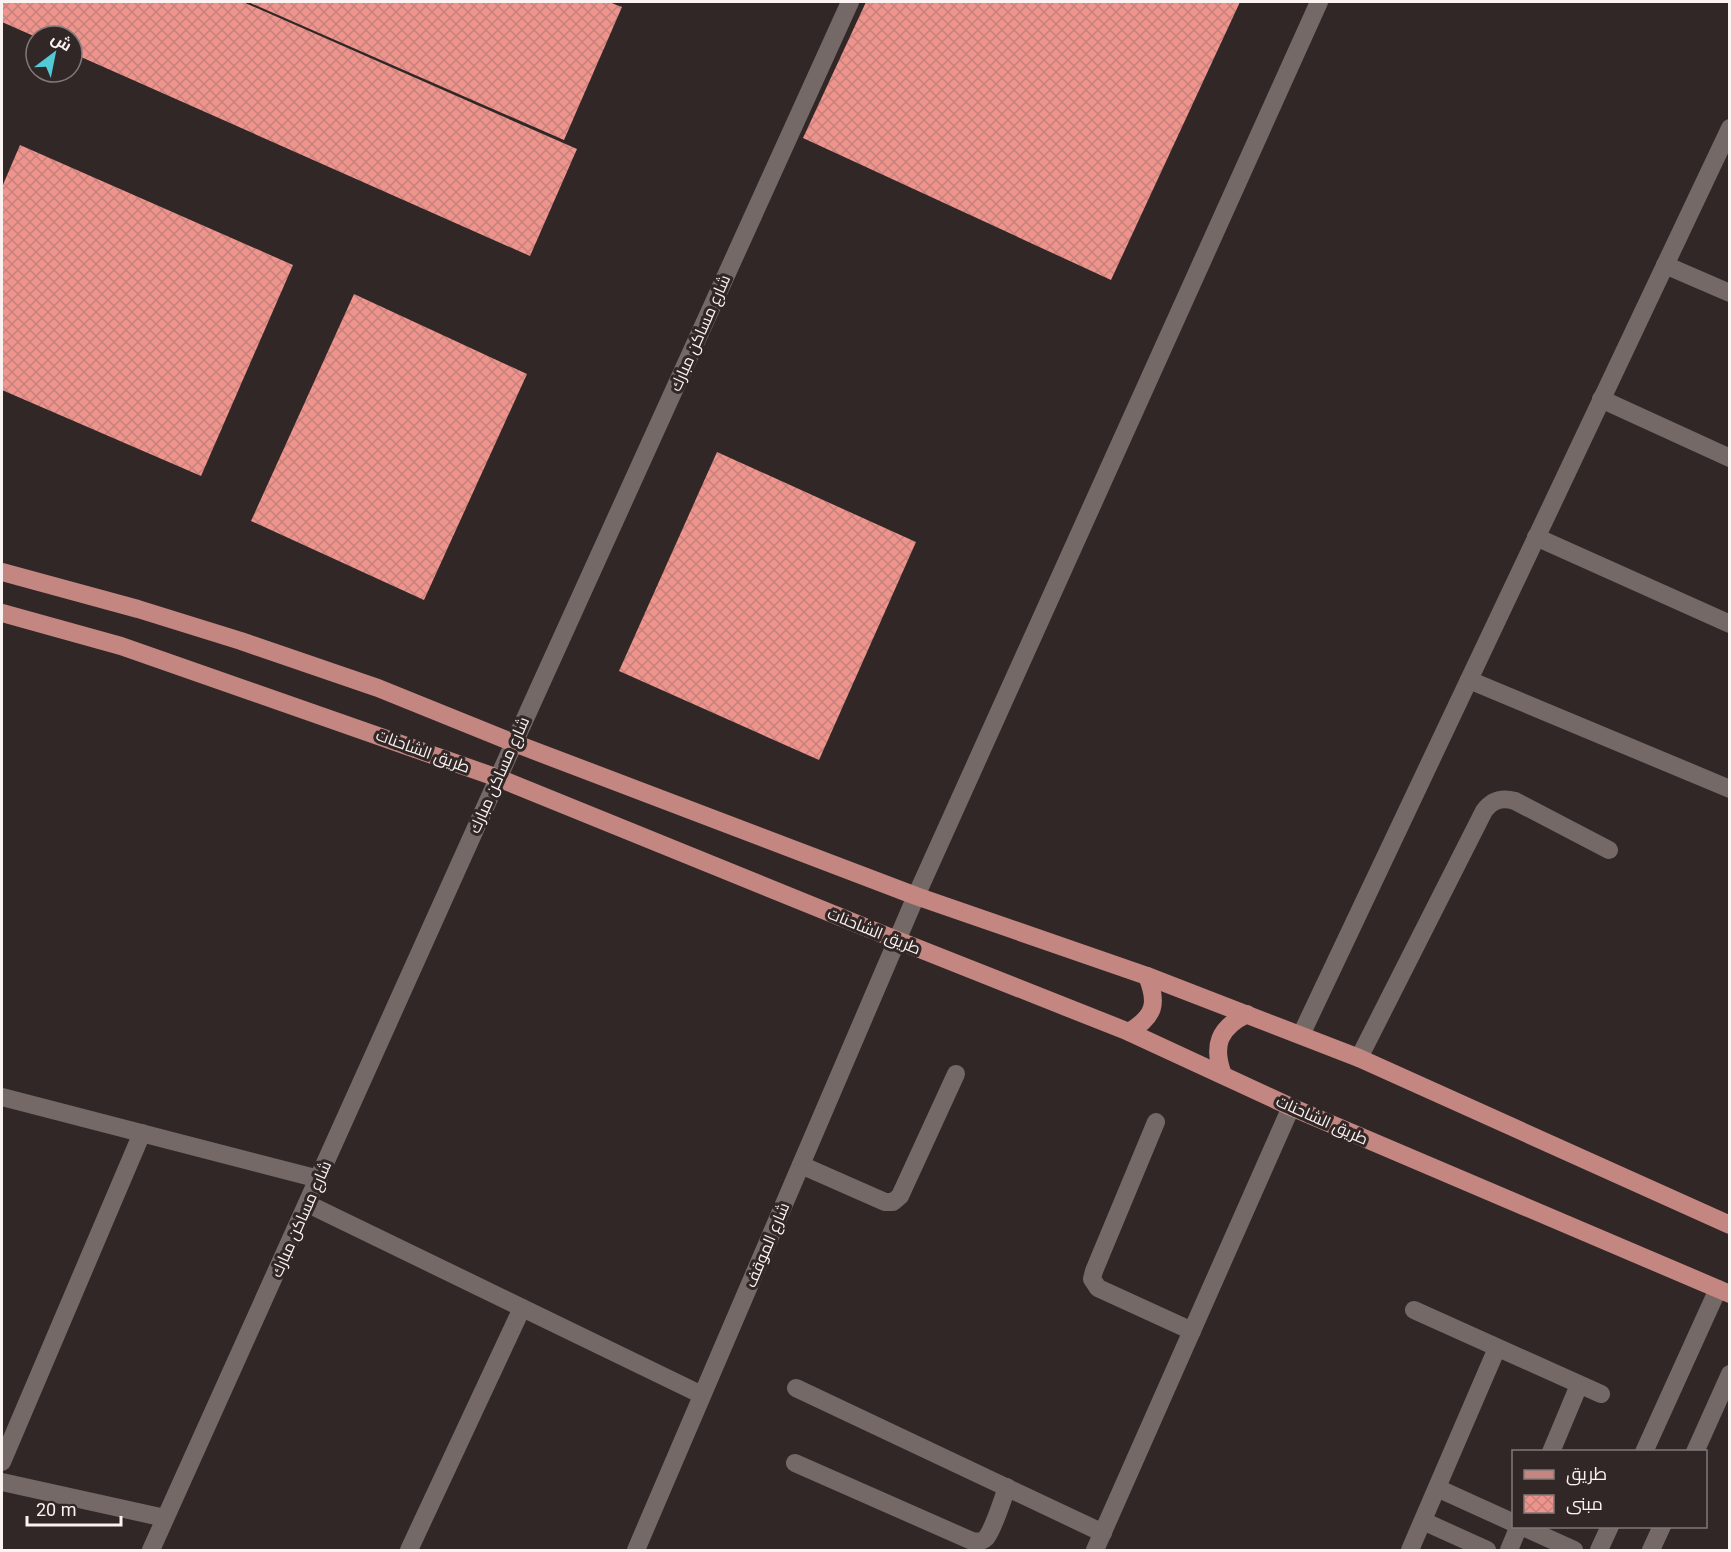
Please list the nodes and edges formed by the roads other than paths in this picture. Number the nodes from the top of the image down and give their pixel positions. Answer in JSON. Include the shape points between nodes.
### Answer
{"nodes":[{"id":1,"x":850,"y":2,"type":"edge"},
{"id":2,"x":1319,"y":2,"type":"edge"},
{"id":3,"x":1727,"y":139,"type":"edge"},
{"id":4,"x":1665,"y":265,"type":"junction"},
{"id":5,"x":1730,"y":293,"type":"edge"},
{"id":6,"x":1601,"y":399,"type":"junction"},
{"id":7,"x":1730,"y":458,"type":"edge"},
{"id":8,"x":1536,"y":537,"type":"junction"},
{"id":9,"x":2,"y":572,"type":"edge"},
{"id":10,"x":2,"y":613,"type":"edge"},
{"id":11,"x":1730,"y":624,"type":"edge"},
{"id":12,"x":1469,"y":680,"type":"junction"},
{"id":13,"x":514,"y":743,"type":"junction"},
{"id":14,"x":498,"y":778,"type":"junction"},
{"id":15,"x":1730,"y":789,"type":"edge"},
{"id":16,"x":1609,"y":850,"type":"dead end"},
{"id":17,"x":916,"y":896,"type":"junction"},
{"id":18,"x":897,"y":940,"type":"junction"},
{"id":19,"x":1147,"y":976,"type":"junction"},
{"id":20,"x":1247,"y":1014,"type":"junction"},
{"id":21,"x":1130,"y":1032,"type":"junction"},
{"id":22,"x":1301,"y":1035,"type":"junction"},
{"id":23,"x":1359,"y":1058,"type":"junction"},
{"id":24,"x":956,"y":1074,"type":"dead end"},
{"id":25,"x":1223,"y":1075,"type":"junction"},
{"id":26,"x":2,"y":1097,"type":"edge"},
{"id":27,"x":1291,"y":1107,"type":"junction"},
{"id":28,"x":1156,"y":1122,"type":"dead end"},
{"id":29,"x":142,"y":1133,"type":"junction"},
{"id":30,"x":801,"y":1165,"type":"junction"},
{"id":31,"x":319,"y":1179,"type":"junction"},
{"id":32,"x":308,"y":1204,"type":"junction"},
{"id":33,"x":1730,"y":1225,"type":"edge"},
{"id":34,"x":1724,"y":1292,"type":"edge"},
{"id":35,"x":522,"y":1308,"type":"junction"},
{"id":36,"x":1414,"y":1310,"type":"dead end"},
{"id":37,"x":1192,"y":1331,"type":"junction"},
{"id":38,"x":1497,"y":1348,"type":"junction"},
{"id":39,"x":1730,"y":1374,"type":"edge"},
{"id":40,"x":1579,"y":1385,"type":"junction"},
{"id":41,"x":796,"y":1388,"type":"dead end"},
{"id":42,"x":1601,"y":1394,"type":"dead end"},
{"id":43,"x":702,"y":1395,"type":"junction"},
{"id":44,"x":1552,"y":1450,"type":"edge"},
{"id":45,"x":1645,"y":1450,"type":"edge"},
{"id":46,"x":1696,"y":1450,"type":"edge"},
{"id":47,"x":2,"y":1462,"type":"edge"},
{"id":48,"x":795,"y":1463,"type":"dead end"},
{"id":49,"x":2,"y":1482,"type":"edge"},
{"id":50,"x":1007,"y":1487,"type":"junction"},
{"id":51,"x":1437,"y":1488,"type":"junction"},
{"id":52,"x":165,"y":1518,"type":"junction"},
{"id":53,"x":1423,"y":1521,"type":"junction"},
{"id":54,"x":1512,"y":1522,"type":"edge"},
{"id":55,"x":1520,"y":1528,"type":"edge"},
{"id":56,"x":1522,"y":1528,"type":"edge"},
{"id":57,"x":1610,"y":1528,"type":"edge"},
{"id":58,"x":1662,"y":1528,"type":"edge"},
{"id":59,"x":1103,"y":1533,"type":"junction"},
{"id":60,"x":151,"y":1551,"type":"edge"},
{"id":61,"x":409,"y":1551,"type":"edge"},
{"id":62,"x":636,"y":1551,"type":"edge"},
{"id":63,"x":1095,"y":1551,"type":"edge"},
{"id":64,"x":1410,"y":1551,"type":"edge"},
{"id":65,"x":1487,"y":1551,"type":"edge"},
{"id":66,"x":1509,"y":1551,"type":"edge"},
{"id":67,"x":1574,"y":1551,"type":"edge"},
{"id":68,"x":1599,"y":1551,"type":"edge"},
{"id":69,"x":1651,"y":1551,"type":"edge"}],
"edges":[{"from":1,"to":13,"type":"street","name":"شارع مساكن مبارك"},
{"from":2,"to":17,"type":"street","name":"شارع الموقف"},
{"from":3,"to":4,"type":"street"},
{"from":4,"to":5,"type":"street"},
{"from":4,"to":6,"type":"street"},
{"from":6,"to":7,"type":"street"},
{"from":6,"to":8,"type":"street"},
{"from":8,"to":11,"type":"street"},
{"from":8,"to":12,"type":"street"},
{"from":9,"to":13,"type":"main road","via":[[241,641],[378,688]]},
{"from":10,"to":14,"type":"main road","name":"طريق الشاحنات","via":[[141,652]]},
{"from":12,"to":15,"type":"street"},
{"from":12,"to":22,"type":"street"},
{"from":13,"to":14,"type":"street","name":"شارع مساكن مبارك"},
{"from":13,"to":17,"type":"main road"},
{"from":14,"to":18,"type":"main road","name":"طريق الشاحنات"},
{"from":14,"to":31,"type":"street","name":"شارع مساكن مبارك"},
{"from":16,"to":23,"type":"street","via":[[1515,801],[1506,798],[1489,804]]},
{"from":17,"to":18,"type":"street","name":"شارع الموقف"},
{"from":17,"to":19,"type":"main road"},
{"from":18,"to":21,"type":"main road","name":"طريق الشاحنات"},
{"from":18,"to":30,"type":"street","name":"شارع الموقف"},
{"from":19,"to":20,"type":"main road"},
{"from":19,"to":21,"type":"main road","via":[[1153,992],[1152,1008],[1144,1023]]},
{"from":20,"to":22,"type":"main road"},
{"from":20,"to":25,"type":"main road","via":[[1234,1021],[1218,1045]]},
{"from":21,"to":25,"type":"main road","name":"طريق الشاحنات"},
{"from":22,"to":23,"type":"main road"},
{"from":23,"to":33,"type":"main road"},
{"from":24,"to":30,"type":"street","via":[[900,1196],[893,1202]]},
{"from":25,"to":27,"type":"main road","name":"طريق الشاحنات"},
{"from":26,"to":29,"type":"street"},
{"from":27,"to":34,"type":"main road","name":"طريق الشاحنات"},
{"from":27,"to":37,"type":"street"},
{"from":28,"to":37,"type":"street","via":[[1092,1279],[1098,1288]]},
{"from":29,"to":31,"type":"street"},
{"from":29,"to":47,"type":"street"},
{"from":30,"to":43,"type":"street","name":"شارع الموقف"},
{"from":31,"to":32,"type":"street","name":"شارع مساكن مبارك"},
{"from":32,"to":35,"type":"street"},
{"from":32,"to":52,"type":"street","name":"شارع مساكن مبارك"},
{"from":34,"to":45,"type":"street"},
{"from":35,"to":43,"type":"street"},
{"from":35,"to":61,"type":"street"},
{"from":36,"to":38,"type":"street"},
{"from":37,"to":59,"type":"street"},
{"from":38,"to":40,"type":"street"},
{"from":38,"to":51,"type":"street"},
{"from":39,"to":46,"type":"street"},
{"from":40,"to":42,"type":"street"},
{"from":40,"to":44,"type":"street"},
{"from":41,"to":50,"type":"street"},
{"from":43,"to":62,"type":"street","name":"شارع الموقف"},
{"from":48,"to":50,"type":"street","via":[[977,1542],[989,1533]]},
{"from":49,"to":52,"type":"street"},
{"from":50,"to":59,"type":"street"},
{"from":51,"to":53,"type":"street"},
{"from":51,"to":54,"type":"street"},
{"from":52,"to":60,"type":"street","name":"شارع مساكن مبارك"},
{"from":53,"to":64,"type":"street"},
{"from":53,"to":65,"type":"street"},
{"from":55,"to":66,"type":"street"},
{"from":56,"to":67,"type":"street"},
{"from":57,"to":68,"type":"street"},
{"from":58,"to":69,"type":"street"},
{"from":59,"to":63,"type":"street"}]}
